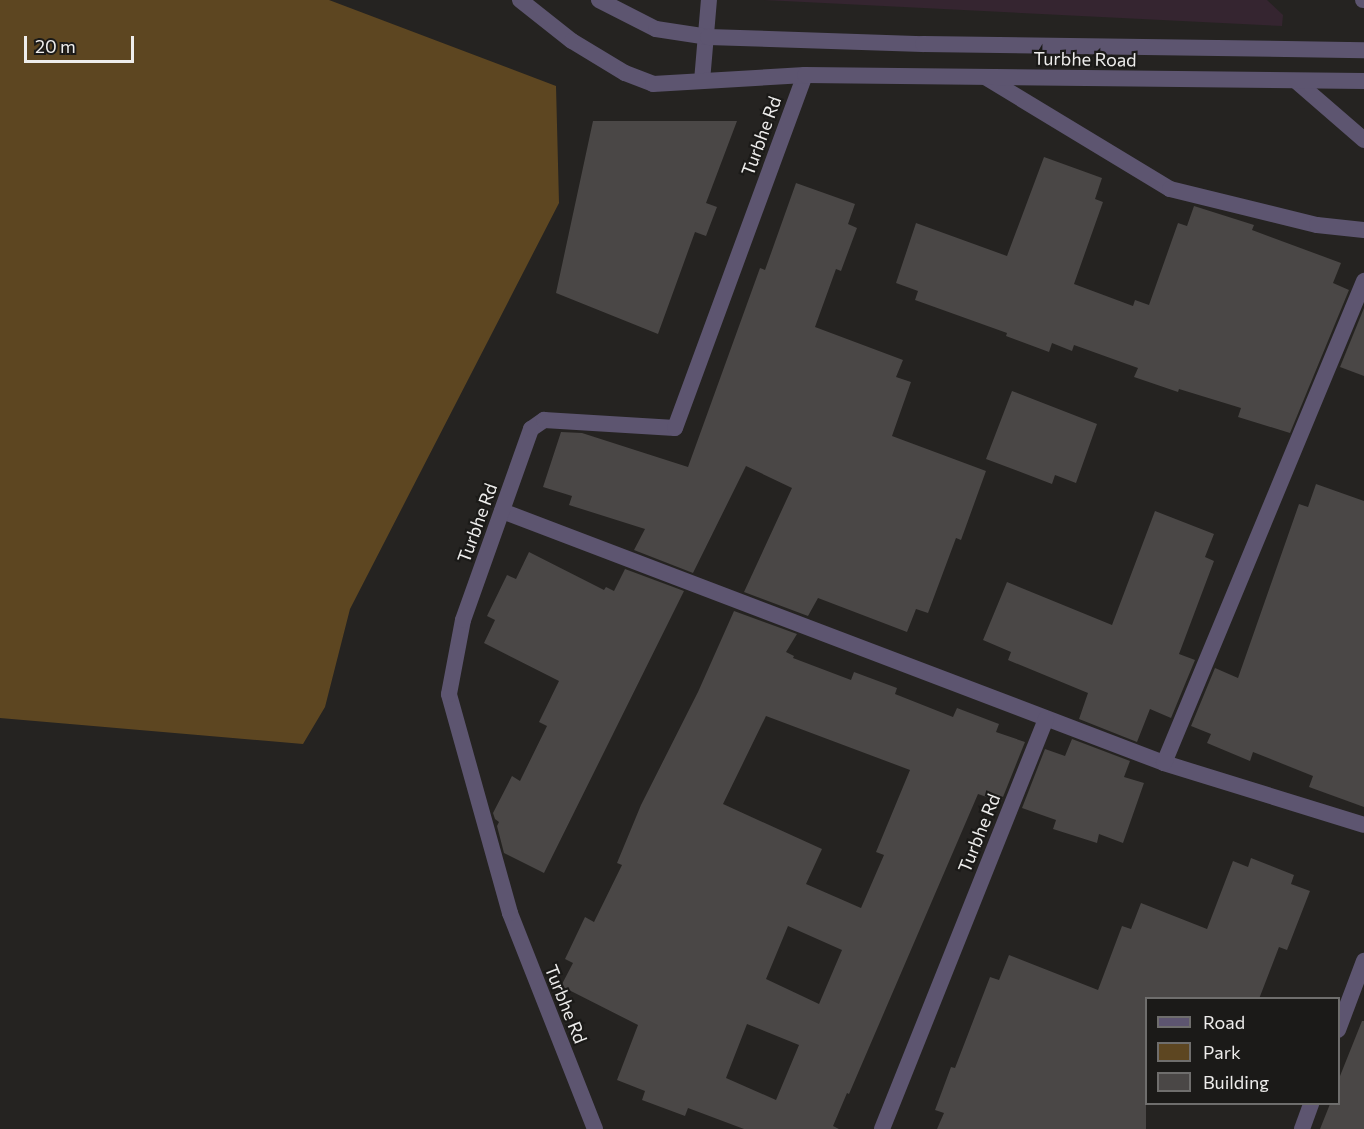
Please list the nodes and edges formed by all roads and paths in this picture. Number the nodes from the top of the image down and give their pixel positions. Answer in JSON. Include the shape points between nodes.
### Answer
{"nodes":[{"id":1,"x":520,"y":0,"type":"edge"},
{"id":2,"x":599,"y":0,"type":"edge"},
{"id":3,"x":709,"y":0,"type":"edge"},
{"id":4,"x":708,"y":37,"type":"junction"},
{"id":5,"x":1364,"y":51,"type":"edge"},
{"id":6,"x":805,"y":75,"type":"junction"},
{"id":7,"x":985,"y":77,"type":"junction"},
{"id":8,"x":702,"y":81,"type":"junction"},
{"id":9,"x":1296,"y":81,"type":"junction"},
{"id":10,"x":1364,"y":81,"type":"edge"},
{"id":11,"x":1364,"y":140,"type":"edge"},
{"id":12,"x":1364,"y":230,"type":"edge"},
{"id":13,"x":1364,"y":281,"type":"edge"},
{"id":14,"x":502,"y":511,"type":"junction"},
{"id":15,"x":1046,"y":718,"type":"junction"},
{"id":16,"x":1164,"y":763,"type":"junction"},
{"id":17,"x":1364,"y":825,"type":"edge"},
{"id":18,"x":1364,"y":961,"type":"edge"},
{"id":19,"x":1340,"y":1025,"type":"edge"},
{"id":20,"x":1311,"y":1105,"type":"edge"},
{"id":21,"x":595,"y":1129,"type":"edge"},
{"id":22,"x":882,"y":1129,"type":"edge"},
{"id":23,"x":1302,"y":1129,"type":"edge"}],
"edges":[{"from":1,"to":8,"type":"street","name":"Turbhe Road","via":[[572,41],[625,73],[653,84]]},
{"from":2,"to":4,"type":"street","via":[[656,29]]},
{"from":3,"to":4,"type":"street"},
{"from":4,"to":5,"type":"street"},
{"from":4,"to":8,"type":"street"},
{"from":6,"to":7,"type":"street","name":"Turbhe Road"},
{"from":6,"to":8,"type":"street","name":"Turbhe Road"},
{"from":6,"to":14,"type":"street","name":"Turbhe Rd","via":[[675,428],[544,420],[531,429]]},
{"from":7,"to":9,"type":"street","name":"Turbhe Road"},
{"from":7,"to":12,"type":"street","via":[[1170,189],[1317,225]]},
{"from":9,"to":10,"type":"street","name":"Turbhe Road"},
{"from":9,"to":11,"type":"street"},
{"from":13,"to":16,"type":"street"},
{"from":14,"to":15,"type":"street"},
{"from":14,"to":21,"type":"street","name":"Turbhe Rd","via":[[463,620],[448,694],[510,913]]},
{"from":15,"to":16,"type":"street"},
{"from":15,"to":22,"type":"street","name":"Turbhe Rd"},
{"from":16,"to":17,"type":"street"},
{"from":18,"to":19,"type":"street"},
{"from":20,"to":23,"type":"street"}]}
